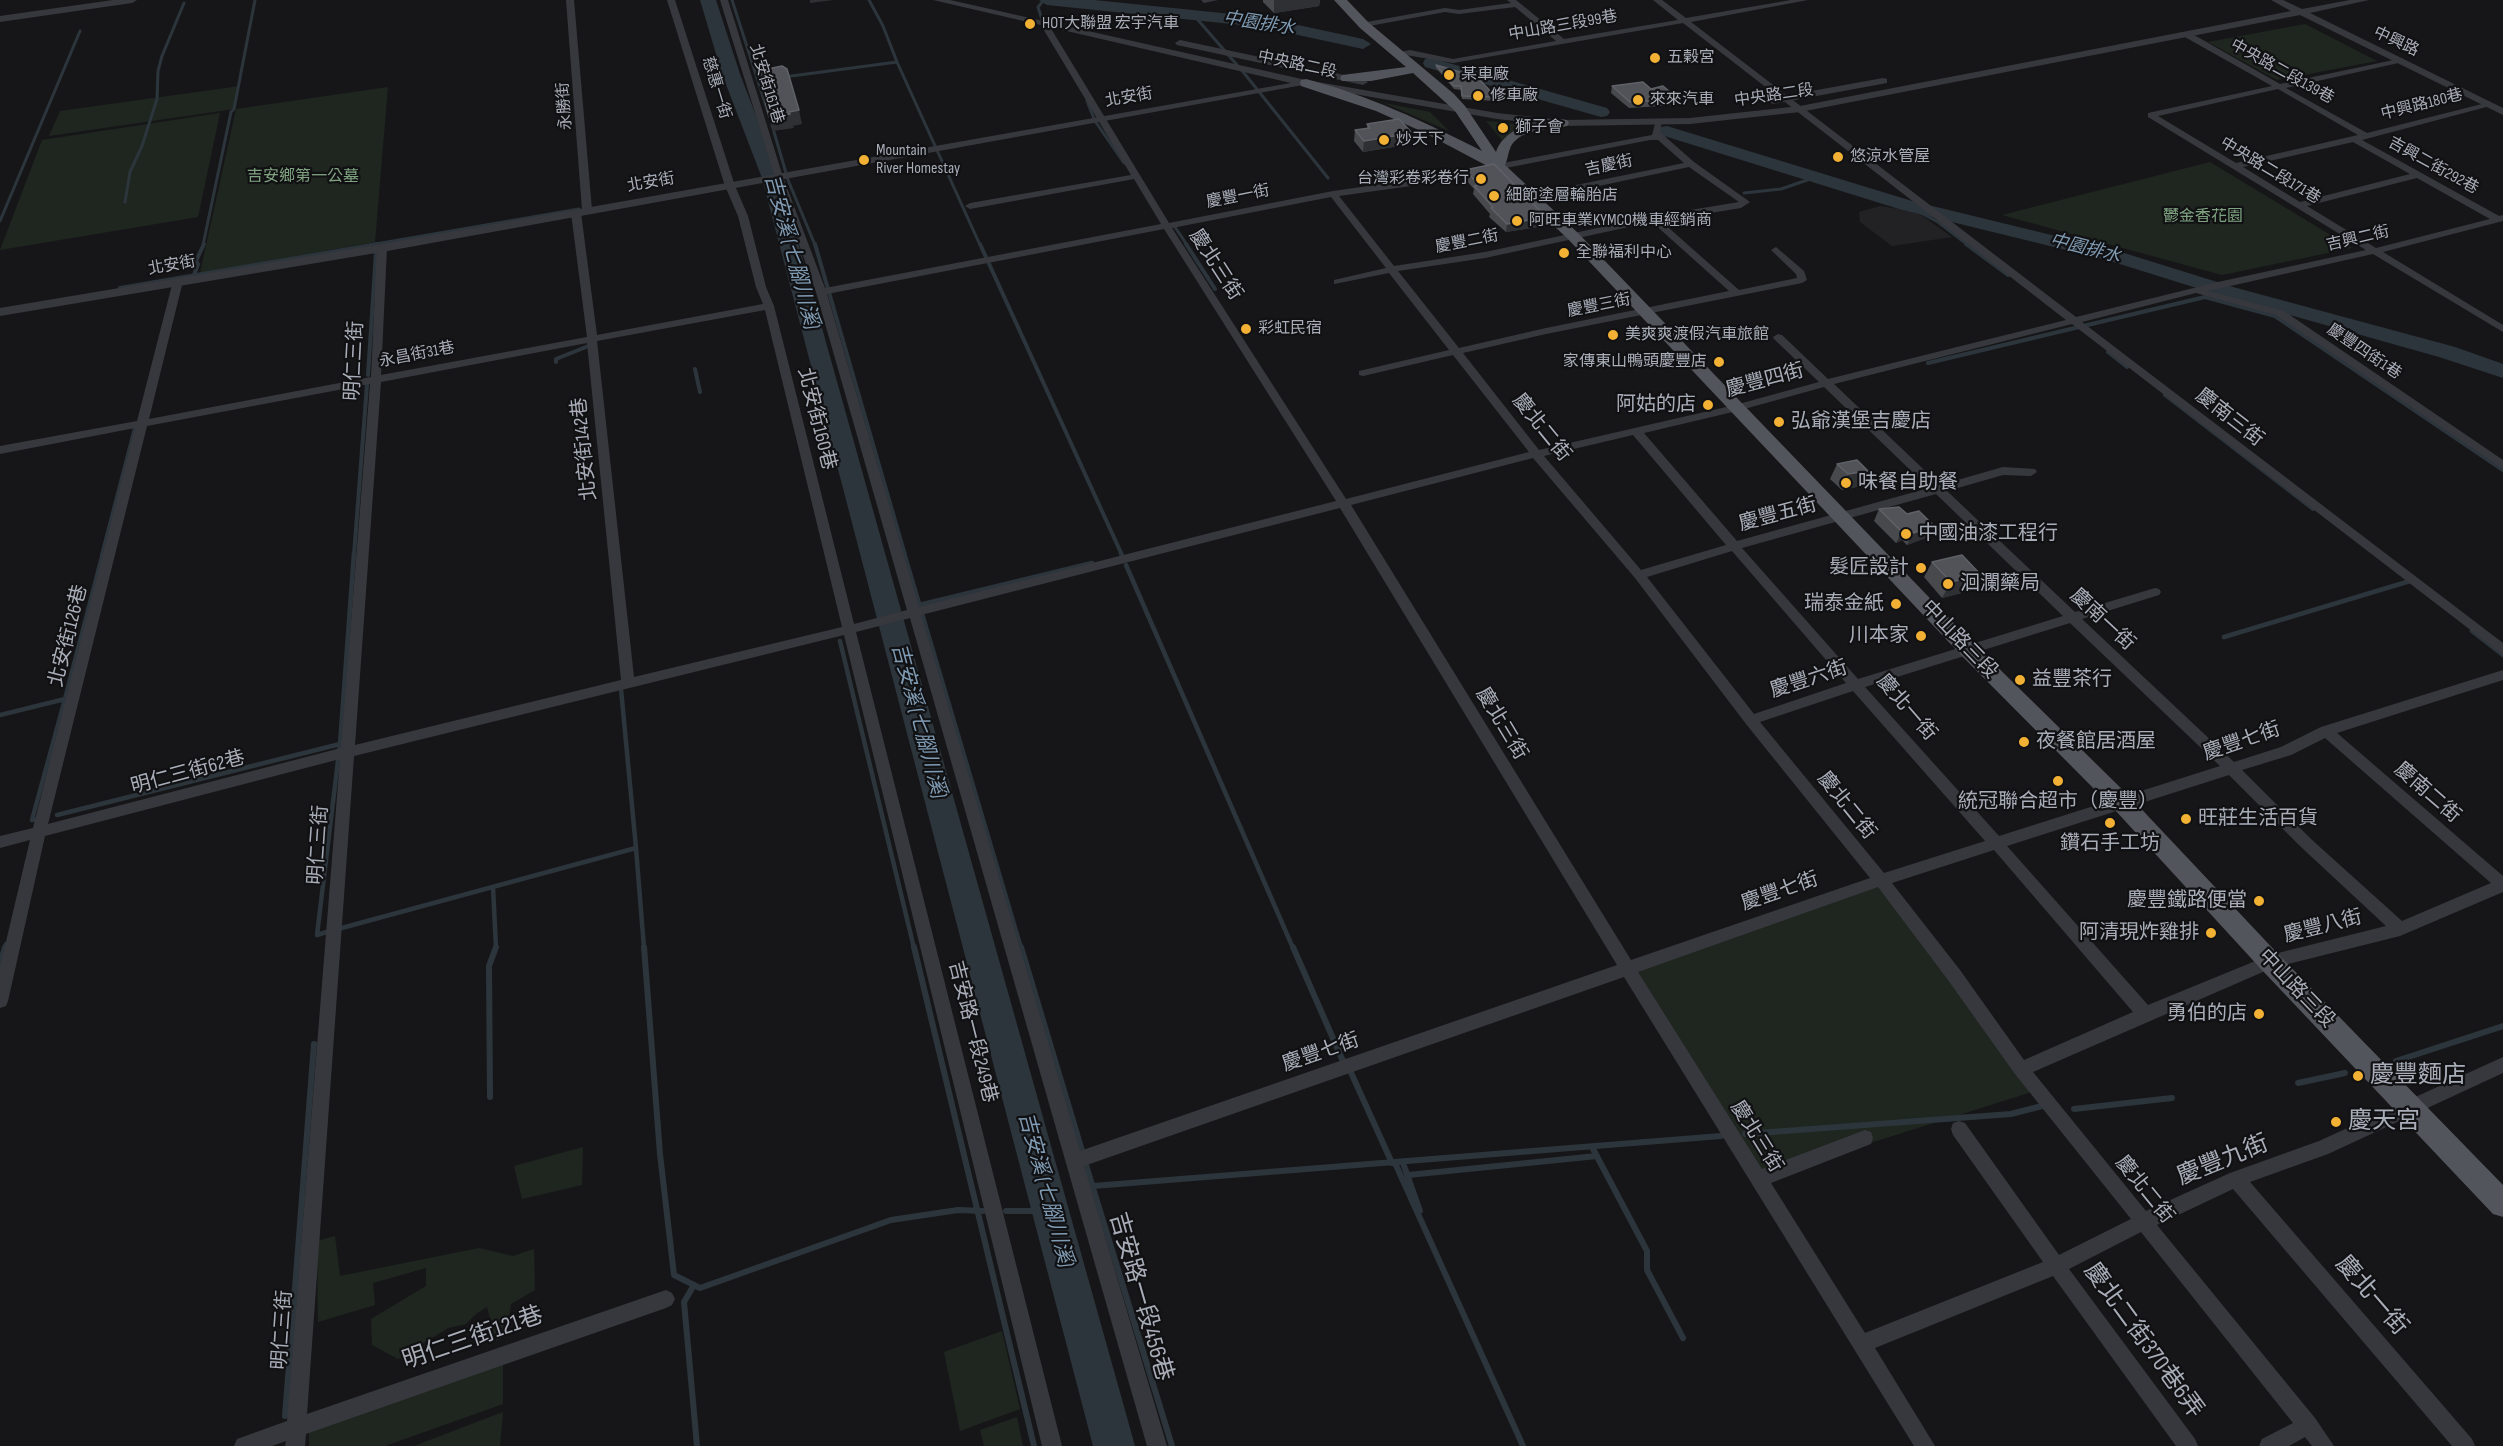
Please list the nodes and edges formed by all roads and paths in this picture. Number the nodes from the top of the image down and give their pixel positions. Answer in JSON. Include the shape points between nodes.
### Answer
{"nodes":[{"id":1,"x":99,"y":0,"type":"edge"},
{"id":2,"x":132,"y":0,"type":"edge"},
{"id":3,"x":570,"y":0,"type":"edge"},
{"id":4,"x":671,"y":0,"type":"edge"},
{"id":5,"x":724,"y":0,"type":"edge"},
{"id":6,"x":938,"y":0,"type":"edge"},
{"id":7,"x":978,"y":0,"type":"edge"},
{"id":8,"x":1214,"y":0,"type":"edge"},
{"id":9,"x":1340,"y":0,"type":"edge"},
{"id":10,"x":1434,"y":0,"type":"edge"},
{"id":11,"x":1657,"y":0,"type":"edge"},
{"id":12,"x":1804,"y":0,"type":"edge"},
{"id":13,"x":2276,"y":0,"type":"edge"},
{"id":14,"x":2318,"y":0,"type":"edge"},
{"id":15,"x":2364,"y":0,"type":"edge"},
{"id":16,"x":953,"y":1,"type":"edge"},
{"id":17,"x":1204,"y":2,"type":"dead end"},
{"id":18,"x":1513,"y":2,"type":"edge"},
{"id":19,"x":2288,"y":6,"type":"junction"},
{"id":20,"x":1445,"y":10,"type":"junction"},
{"id":21,"x":0,"y":14,"type":"edge"},
{"id":22,"x":2300,"y":14,"type":"junction"},
{"id":23,"x":0,"y":19,"type":"edge"},
{"id":24,"x":1684,"y":21,"type":"junction"},
{"id":25,"x":1043,"y":22,"type":"junction"},
{"id":26,"x":1364,"y":25,"type":"junction"},
{"id":27,"x":2186,"y":34,"type":"junction"},
{"id":28,"x":1143,"y":35,"type":"dead end"},
{"id":29,"x":1165,"y":39,"type":"dead end"},
{"id":30,"x":1561,"y":41,"type":"junction"},
{"id":31,"x":1398,"y":53,"type":"junction"},
{"id":32,"x":2400,"y":60,"type":"junction"},
{"id":33,"x":1416,"y":69,"type":"junction"},
{"id":34,"x":1923,"y":74,"type":"dead end"},
{"id":35,"x":1346,"y":78,"type":"junction"},
{"id":36,"x":1888,"y":80,"type":"dead end"},
{"id":37,"x":1306,"y":83,"type":"junction"},
{"id":38,"x":2277,"y":87,"type":"junction"},
{"id":39,"x":1454,"y":103,"type":"junction"},
{"id":40,"x":1792,"y":104,"type":"junction"},
{"id":41,"x":2487,"y":104,"type":"junction"},
{"id":42,"x":1552,"y":111,"type":"dead end"},
{"id":43,"x":2503,"y":112,"type":"edge"},
{"id":44,"x":1563,"y":117,"type":"junction"},
{"id":45,"x":1101,"y":120,"type":"junction"},
{"id":46,"x":1659,"y":122,"type":"junction"},
{"id":47,"x":2364,"y":135,"type":"junction"},
{"id":48,"x":1662,"y":138,"type":"junction"},
{"id":49,"x":2354,"y":139,"type":"junction"},
{"id":50,"x":1692,"y":164,"type":"junction"},
{"id":51,"x":1498,"y":166,"type":"junction"},
{"id":52,"x":2235,"y":166,"type":"junction"},
{"id":53,"x":2418,"y":175,"type":"junction"},
{"id":54,"x":1138,"y":176,"type":"junction"},
{"id":55,"x":773,"y":178,"type":"junction"},
{"id":56,"x":736,"y":185,"type":"junction"},
{"id":57,"x":1333,"y":194,"type":"junction"},
{"id":58,"x":1532,"y":196,"type":"junction"},
{"id":59,"x":2298,"y":205,"type":"junction"},
{"id":60,"x":970,"y":206,"type":"dead end"},
{"id":61,"x":582,"y":212,"type":"junction"},
{"id":62,"x":2500,"y":218,"type":"edge"},
{"id":63,"x":1654,"y":219,"type":"junction"},
{"id":64,"x":1166,"y":225,"type":"junction"},
{"id":65,"x":1573,"y":236,"type":"junction"},
{"id":66,"x":382,"y":248,"type":"junction"},
{"id":67,"x":1776,"y":250,"type":"dead end"},
{"id":68,"x":2374,"y":251,"type":"junction"},
{"id":69,"x":1393,"y":270,"type":"junction"},
{"id":70,"x":178,"y":281,"type":"junction"},
{"id":71,"x":1337,"y":282,"type":"dead end"},
{"id":72,"x":2196,"y":290,"type":"junction"},
{"id":73,"x":821,"y":292,"type":"junction"},
{"id":74,"x":1737,"y":293,"type":"junction"},
{"id":75,"x":769,"y":306,"type":"junction"},
{"id":76,"x":0,"y":312,"type":"edge"},
{"id":77,"x":1644,"y":312,"type":"junction"},
{"id":78,"x":2076,"y":322,"type":"junction"},
{"id":79,"x":2503,"y":329,"type":"edge"},
{"id":80,"x":592,"y":338,"type":"junction"},
{"id":81,"x":1778,"y":338,"type":"dead end"},
{"id":82,"x":1454,"y":351,"type":"junction"},
{"id":83,"x":1363,"y":373,"type":"dead end"},
{"id":84,"x":376,"y":378,"type":"junction"},
{"id":85,"x":1824,"y":383,"type":"junction"},
{"id":86,"x":1737,"y":408,"type":"junction"},
{"id":87,"x":144,"y":422,"type":"junction"},
{"id":88,"x":1635,"y":430,"type":"junction"},
{"id":89,"x":0,"y":450,"type":"edge"},
{"id":90,"x":1536,"y":454,"type":"junction"},
{"id":91,"x":2503,"y":465,"type":"edge"},
{"id":92,"x":2031,"y":472,"type":"dead end"},
{"id":93,"x":1935,"y":489,"type":"junction"},
{"id":94,"x":1344,"y":504,"type":"junction"},
{"id":95,"x":1840,"y":518,"type":"junction"},
{"id":96,"x":1734,"y":547,"type":"junction"},
{"id":97,"x":1639,"y":575,"type":"junction"},
{"id":98,"x":2155,"y":592,"type":"dead end"},
{"id":99,"x":913,"y":612,"type":"junction"},
{"id":100,"x":2071,"y":618,"type":"junction"},
{"id":101,"x":851,"y":629,"type":"junction"},
{"id":102,"x":2503,"y":650,"type":"edge"},
{"id":103,"x":1969,"y":651,"type":"junction"},
{"id":104,"x":2503,"y":675,"type":"edge"},
{"id":105,"x":628,"y":682,"type":"junction"},
{"id":106,"x":1855,"y":685,"type":"junction"},
{"id":107,"x":1751,"y":720,"type":"junction"},
{"id":108,"x":2326,"y":731,"type":"junction"},
{"id":109,"x":340,"y":754,"type":"junction"},
{"id":110,"x":2230,"y":768,"type":"junction"},
{"id":111,"x":2123,"y":804,"type":"junction"},
{"id":112,"x":39,"y":832,"type":"junction"},
{"id":113,"x":0,"y":842,"type":"edge"},
{"id":114,"x":1994,"y":843,"type":"junction"},
{"id":115,"x":1881,"y":880,"type":"junction"},
{"id":116,"x":2503,"y":885,"type":"edge"},
{"id":117,"x":2400,"y":929,"type":"junction"},
{"id":118,"x":2270,"y":962,"type":"junction"},
{"id":119,"x":1627,"y":968,"type":"junction"},
{"id":120,"x":0,"y":1001,"type":"edge"},
{"id":121,"x":2145,"y":1014,"type":"junction"},
{"id":122,"x":2503,"y":1065,"type":"edge"},
{"id":123,"x":2021,"y":1069,"type":"junction"},
{"id":124,"x":2412,"y":1108,"type":"junction"},
{"id":125,"x":1959,"y":1129,"type":"dead end"},
{"id":126,"x":1865,"y":1138,"type":"dead end"},
{"id":127,"x":1075,"y":1161,"type":"junction"},
{"id":128,"x":1759,"y":1179,"type":"junction"},
{"id":129,"x":2236,"y":1179,"type":"junction"},
{"id":130,"x":2503,"y":1204,"type":"edge"},
{"id":131,"x":2145,"y":1221,"type":"junction"},
{"id":132,"x":2056,"y":1266,"type":"junction"},
{"id":133,"x":666,"y":1299,"type":"dead end"},
{"id":134,"x":1862,"y":1344,"type":"junction"},
{"id":135,"x":2308,"y":1425,"type":"junction"},
{"id":136,"x":296,"y":1437,"type":"edge"},
{"id":137,"x":244,"y":1446,"type":"edge"},
{"id":138,"x":1052,"y":1446,"type":"edge"},
{"id":139,"x":1157,"y":1446,"type":"edge"},
{"id":140,"x":1925,"y":1446,"type":"edge"},
{"id":141,"x":2188,"y":1446,"type":"edge"},
{"id":142,"x":2269,"y":1446,"type":"edge"},
{"id":143,"x":2324,"y":1446,"type":"edge"},
{"id":144,"x":2465,"y":1446,"type":"edge"}],
"edges":[{"from":1,"to":21,"type":"street"},
{"from":2,"to":23,"type":"street"},
{"from":3,"to":61,"type":"street","name":"永勝街"},
{"from":4,"to":56,"type":"street","name":"慈惠一街"},
{"from":5,"to":55,"type":"street","name":"北安街161巷"},
{"from":6,"to":16,"type":"street","name":"中央路二段"},
{"from":7,"to":28,"type":"street"},
{"from":8,"to":17,"type":"street"},
{"from":9,"to":26,"type":"main road","name":"中山路三段"},
{"from":10,"to":20,"type":"street"},
{"from":11,"to":24,"type":"street"},
{"from":12,"to":24,"type":"street","name":"中山路三段99巷"},
{"from":13,"to":19,"type":"street","name":"中興路"},
{"from":14,"to":19,"type":"street"},
{"from":15,"to":22,"type":"street","name":"中央路二段"},
{"from":16,"to":25,"type":"street","name":"中央路二段"},
{"from":18,"to":20,"type":"street","via":[[1460,12]]},
{"from":18,"to":30,"type":"street"},
{"from":19,"to":22,"type":"street","name":"中興路"},
{"from":19,"to":34,"type":"street"},
{"from":20,"to":26,"type":"street"},
{"from":22,"to":27,"type":"street","name":"中央路二段"},
{"from":22,"to":32,"type":"street","name":"中興路"},
{"from":24,"to":30,"type":"street","name":"中山路三段99巷"},
{"from":24,"to":40,"type":"street"},
{"from":25,"to":37,"type":"street","name":"中央路二段"},
{"from":25,"to":45,"type":"street","name":"慶北三街"},
{"from":26,"to":31,"type":"main road","name":"中山路三段"},
{"from":27,"to":38,"type":"street","name":"中央路二段139巷"},
{"from":27,"to":40,"type":"street","name":"中央路二段"},
{"from":29,"to":35,"type":"street","name":"中央路二段"},
{"from":30,"to":31,"type":"street","name":"中山路三段99巷","via":[[1454,61]]},
{"from":31,"to":33,"type":"main road","name":"中山路三段"},
{"from":32,"to":38,"type":"street"},
{"from":32,"to":41,"type":"street","name":"中興路"},
{"from":33,"to":35,"type":"main road"},
{"from":33,"to":39,"type":"main road","name":"中山路三段"},
{"from":35,"to":39,"type":"street","name":"中央路二段"},
{"from":36,"to":40,"type":"street","name":"中央路二段"},
{"from":37,"to":39,"type":"street","name":"中央路二段"},
{"from":37,"to":45,"type":"street","name":"北安街"},
{"from":37,"to":51,"type":"main road","via":[[1402,116]]},
{"from":38,"to":47,"type":"street","name":"中央路二段139巷"},
{"from":38,"to":52,"type":"street","name":"中央路二段171巷","via":[[2151,116]]},
{"from":39,"to":42,"type":"street","name":"中央路二段"},
{"from":39,"to":44,"type":"street","name":"中央路二段","via":[[1497,116]]},
{"from":39,"to":51,"type":"main road","name":"中山路三段"},
{"from":40,"to":44,"type":"street","name":"中央路二段"},
{"from":40,"to":46,"type":"street","name":"中央路二段","via":[[1728,118]]},
{"from":40,"to":78,"type":"street","name":"慶南三街"},
{"from":41,"to":43,"type":"street","name":"中興路"},
{"from":41,"to":47,"type":"street","name":"中興路180巷"},
{"from":44,"to":46,"type":"street","name":"中央路二段"},
{"from":44,"to":51,"type":"main road","via":[[1519,133],[1504,148]]},
{"from":45,"to":54,"type":"street","name":"慶北三街"},
{"from":45,"to":55,"type":"street","name":"北安街"},
{"from":46,"to":48,"type":"street","via":[[1655,134]]},
{"from":47,"to":49,"type":"street","name":"中興路180巷"},
{"from":48,"to":50,"type":"street","name":"慶豐二街"},
{"from":48,"to":51,"type":"street","name":"慶豐一街","via":[[1650,137]]},
{"from":49,"to":52,"type":"street","name":"中興路180巷"},
{"from":49,"to":53,"type":"street","name":"吉興二街292巷"},
{"from":50,"to":58,"type":"street","name":"吉慶街"},
{"from":50,"to":63,"type":"street","name":"慶豐二街","via":[[1745,202]]},
{"from":51,"to":57,"type":"street","name":"慶豐一街"},
{"from":51,"to":58,"type":"main road","name":"中山路三段"},
{"from":52,"to":59,"type":"street","name":"中央路二段171巷"},
{"from":53,"to":59,"type":"street"},
{"from":53,"to":62,"type":"street","name":"吉興二街292巷"},
{"from":54,"to":60,"type":"street"},
{"from":54,"to":64,"type":"street","name":"慶北三街"},
{"from":55,"to":56,"type":"street","name":"北安街"},
{"from":55,"to":73,"type":"street","name":"北安街161巷"},
{"from":56,"to":61,"type":"street","name":"北安街"},
{"from":56,"to":75,"type":"street","name":"北安街160巷"},
{"from":57,"to":64,"type":"street","name":"慶豐一街"},
{"from":57,"to":69,"type":"street","name":"慶北二街"},
{"from":58,"to":65,"type":"main road","name":"中山路三段"},
{"from":59,"to":68,"type":"street","name":"中央路二段171巷"},
{"from":61,"to":66,"type":"street","name":"北安街"},
{"from":61,"to":80,"type":"street","name":"北安街142巷"},
{"from":62,"to":68,"type":"street","name":"吉興二街"},
{"from":63,"to":65,"type":"street","name":"慶豐二街"},
{"from":63,"to":74,"type":"street"},
{"from":64,"to":73,"type":"street","name":"慶豐一街"},
{"from":64,"to":94,"type":"street","name":"慶北三街"},
{"from":65,"to":69,"type":"street","name":"慶豐二街"},
{"from":65,"to":77,"type":"main road","name":"中山路三段"},
{"from":66,"to":70,"type":"street","name":"北安街"},
{"from":66,"to":84,"type":"street","name":"明仁三街"},
{"from":67,"to":74,"type":"street","name":"慶豐三街","via":[[1801,273],[1802,280]]},
{"from":68,"to":72,"type":"street","name":"吉興二街"},
{"from":68,"to":79,"type":"street","name":"中央路二段171巷"},
{"from":69,"to":71,"type":"street","name":"慶豐二街"},
{"from":69,"to":82,"type":"street","name":"慶北二街"},
{"from":70,"to":76,"type":"street","name":"北安街"},
{"from":70,"to":87,"type":"street","name":"北安街126巷"},
{"from":72,"to":78,"type":"street","name":"慶豐四街"},
{"from":72,"to":91,"type":"street","name":"慶豐四街1巷","via":[[2280,313]]},
{"from":73,"to":99,"type":"street","name":"北安街161巷"},
{"from":74,"to":77,"type":"street","name":"慶豐三街"},
{"from":75,"to":80,"type":"street","name":"永昌街31巷"},
{"from":75,"to":101,"type":"street","name":"北安街160巷"},
{"from":77,"to":82,"type":"street","name":"慶豐三街"},
{"from":77,"to":86,"type":"main road","name":"中山路三段"},
{"from":78,"to":85,"type":"street","name":"慶豐四街"},
{"from":78,"to":102,"type":"street","name":"慶南三街"},
{"from":80,"to":84,"type":"street","name":"永昌街31巷"},
{"from":80,"to":105,"type":"street","name":"北安街142巷"},
{"from":81,"to":85,"type":"street","name":"慶南一街"},
{"from":82,"to":83,"type":"street","name":"慶豐三街"},
{"from":82,"to":90,"type":"street","name":"慶北二街"},
{"from":84,"to":87,"type":"street","name":"永昌街31巷"},
{"from":84,"to":109,"type":"street","name":"明仁三街"},
{"from":85,"to":86,"type":"street","name":"慶豐四街"},
{"from":85,"to":93,"type":"street","name":"慶南一街"},
{"from":86,"to":88,"type":"street","name":"慶豐四街"},
{"from":86,"to":95,"type":"main road","name":"中山路三段"},
{"from":87,"to":89,"type":"street","name":"永昌街31巷"},
{"from":87,"to":112,"type":"street","name":"北安街126巷"},
{"from":88,"to":90,"type":"street","name":"慶豐四街"},
{"from":88,"to":96,"type":"street","name":"慶北一街"},
{"from":90,"to":94,"type":"street","name":"慶豐四街"},
{"from":90,"to":97,"type":"street","name":"慶北二街"},
{"from":92,"to":93,"type":"street","name":"慶豐五街","via":[[2003,471]]},
{"from":93,"to":95,"type":"street","name":"慶豐五街"},
{"from":93,"to":100,"type":"street","name":"慶南一街"},
{"from":94,"to":99,"type":"street","name":"慶豐四街"},
{"from":94,"to":119,"type":"street","name":"慶北三街"},
{"from":95,"to":96,"type":"street","name":"慶豐五街"},
{"from":95,"to":103,"type":"main road","name":"中山路三段"},
{"from":96,"to":97,"type":"street","name":"慶豐五街"},
{"from":96,"to":106,"type":"street","name":"慶北一街"},
{"from":97,"to":107,"type":"street","name":"慶北二街"},
{"from":98,"to":100,"type":"street","name":"慶豐六街"},
{"from":99,"to":101,"type":"street","name":"慶豐四街"},
{"from":99,"to":127,"type":"street","name":"吉安路一段456巷"},
{"from":100,"to":103,"type":"street","name":"慶豐六街"},
{"from":100,"to":110,"type":"street","name":"慶南一街"},
{"from":101,"to":105,"type":"street","name":"明仁三街62巷"},
{"from":101,"to":138,"type":"street","name":"吉安路一段249巷"},
{"from":103,"to":106,"type":"street","name":"慶豐六街"},
{"from":103,"to":111,"type":"main road","name":"中山路三段"},
{"from":104,"to":108,"type":"street","name":"慶豐七街"},
{"from":105,"to":109,"type":"street","name":"明仁三街62巷"},
{"from":106,"to":107,"type":"street","name":"慶豐六街"},
{"from":106,"to":114,"type":"street","name":"慶北一街"},
{"from":107,"to":115,"type":"street","name":"慶北二街"},
{"from":108,"to":110,"type":"street","name":"慶豐七街","via":[[2286,751]]},
{"from":108,"to":116,"type":"street","name":"慶南二街"},
{"from":109,"to":112,"type":"street","name":"明仁三街62巷"},
{"from":109,"to":136,"type":"street","name":"明仁三街","via":[[334,929]]},
{"from":110,"to":111,"type":"street","name":"慶豐七街"},
{"from":110,"to":117,"type":"street","name":"慶南一街"},
{"from":111,"to":114,"type":"street","name":"慶豐七街"},
{"from":111,"to":118,"type":"main road","name":"中山路三段"},
{"from":112,"to":113,"type":"street","name":"明仁三街62巷"},
{"from":112,"to":120,"type":"street","name":"北安街126巷"},
{"from":114,"to":115,"type":"street","name":"慶豐七街"},
{"from":114,"to":121,"type":"street","name":"慶北一街"},
{"from":115,"to":119,"type":"street","name":"慶豐七街"},
{"from":115,"to":123,"type":"street","name":"慶北二街"},
{"from":116,"to":117,"type":"street","name":"慶豐八街"},
{"from":117,"to":118,"type":"street","name":"慶豐八街"},
{"from":118,"to":121,"type":"street","name":"慶豐八街"},
{"from":118,"to":124,"type":"main road","name":"中山路三段"},
{"from":119,"to":127,"type":"street","name":"慶豐七街"},
{"from":119,"to":128,"type":"street","name":"慶北三街"},
{"from":121,"to":123,"type":"street","name":"慶豐八街"},
{"from":122,"to":124,"type":"street","name":"慶豐九街"},
{"from":123,"to":131,"type":"street","name":"慶北二街"},
{"from":124,"to":129,"type":"street","name":"慶豐九街","via":[[2322,1148]]},
{"from":124,"to":130,"type":"main road","name":"中山路三段"},
{"from":125,"to":132,"type":"street","name":"慶北二街370巷6弄"},
{"from":126,"to":128,"type":"street"},
{"from":127,"to":139,"type":"street","name":"吉安路一段456巷"},
{"from":128,"to":134,"type":"street","name":"慶北三街"},
{"from":129,"to":131,"type":"street","name":"慶豐九街"},
{"from":129,"to":144,"type":"street","name":"慶北一街"},
{"from":131,"to":132,"type":"street","name":"慶豐九街"},
{"from":131,"to":135,"type":"street","name":"慶北二街"},
{"from":132,"to":134,"type":"street","name":"慶豐九街"},
{"from":132,"to":141,"type":"street","name":"慶北二街370巷6弄"},
{"from":133,"to":136,"type":"street","name":"明仁三街121巷"},
{"from":134,"to":140,"type":"street","name":"慶北三街"},
{"from":135,"to":142,"type":"street"},
{"from":135,"to":143,"type":"street","name":"慶北二街"},
{"from":136,"to":137,"type":"street","name":"明仁三街121巷"}]}
